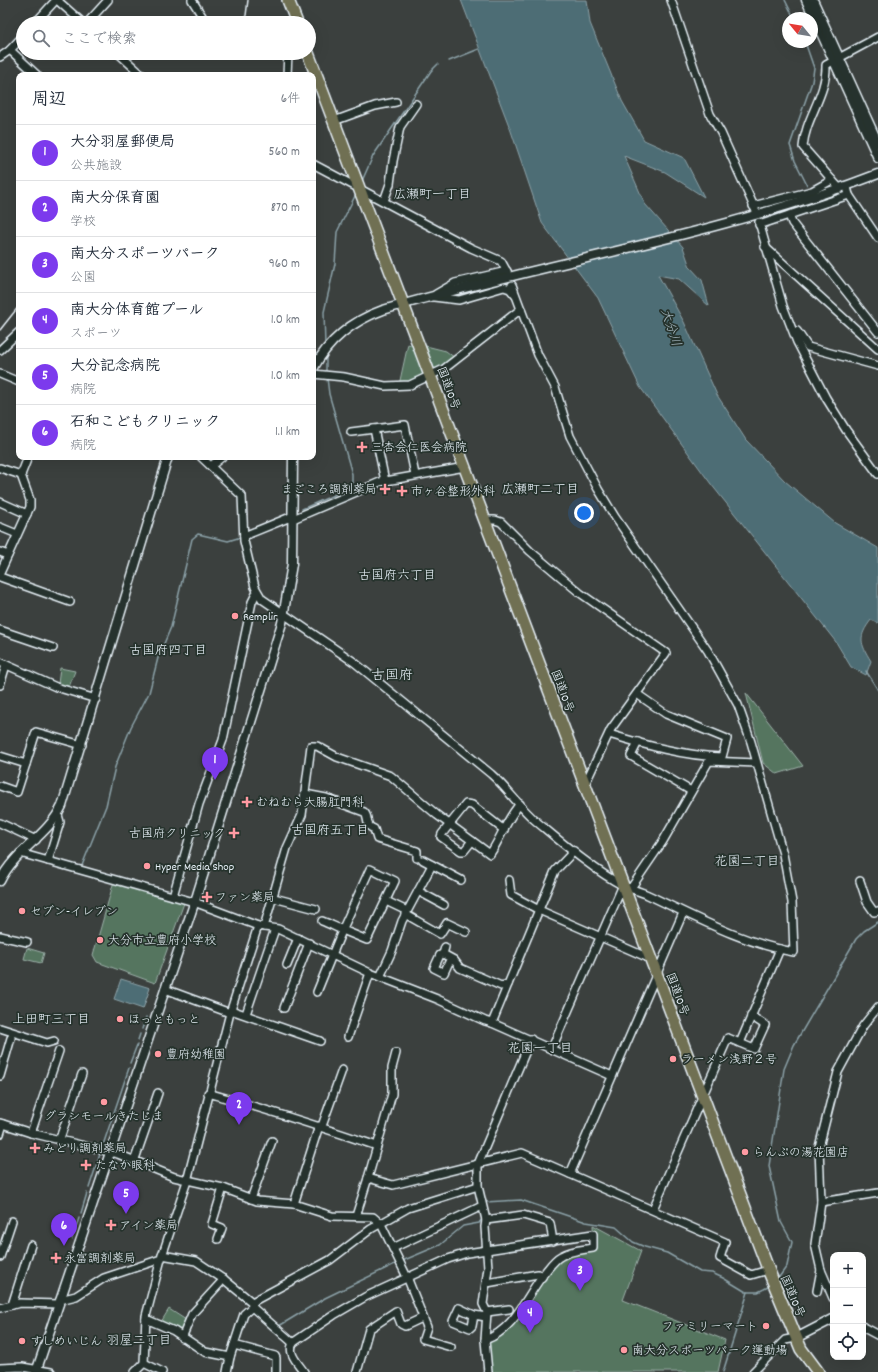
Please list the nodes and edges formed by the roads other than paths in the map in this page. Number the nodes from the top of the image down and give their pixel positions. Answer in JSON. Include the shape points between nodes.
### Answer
{"nodes":[{"id":1,"x":56,"y":0,"type":"edge"},
{"id":2,"x":108,"y":0,"type":"edge"},
{"id":3,"x":192,"y":0,"type":"edge"},
{"id":4,"x":288,"y":0,"type":"edge"},
{"id":5,"x":671,"y":0,"type":"edge"},
{"id":6,"x":806,"y":0,"type":"edge"},
{"id":7,"x":813,"y":0,"type":"edge"},
{"id":8,"x":41,"y":16,"type":"edge"},
{"id":9,"x":75,"y":16,"type":"edge"},
{"id":10,"x":93,"y":16,"type":"edge"},
{"id":11,"x":202,"y":16,"type":"dead end"},
{"id":12,"x":292,"y":16,"type":"edge"},
{"id":13,"x":878,"y":37,"type":"edge"},
{"id":14,"x":16,"y":44,"type":"edge"},
{"id":15,"x":10,"y":50,"type":"junction"},
{"id":16,"x":16,"y":56,"type":"edge"},
{"id":17,"x":0,"y":57,"type":"edge"},
{"id":18,"x":21,"y":60,"type":"edge"},
{"id":19,"x":126,"y":60,"type":"edge"},
{"id":20,"x":288,"y":60,"type":"edge"},
{"id":21,"x":311,"y":60,"type":"edge"},
{"id":22,"x":837,"y":60,"type":"junction"},
{"id":23,"x":34,"y":72,"type":"edge"},
{"id":24,"x":139,"y":72,"type":"edge"},
{"id":25,"x":287,"y":72,"type":"edge"},
{"id":26,"x":315,"y":72,"type":"edge"},
{"id":27,"x":316,"y":74,"type":"edge"},
{"id":28,"x":396,"y":102,"type":"dead end"},
{"id":29,"x":416,"y":104,"type":"dead end"},
{"id":30,"x":334,"y":121,"type":"junction"},
{"id":31,"x":876,"y":142,"type":"edge"},
{"id":32,"x":878,"y":158,"type":"edge"},
{"id":33,"x":316,"y":166,"type":"edge"},
{"id":34,"x":878,"y":174,"type":"edge"},
{"id":35,"x":832,"y":180,"type":"junction"},
{"id":36,"x":358,"y":188,"type":"junction"},
{"id":37,"x":845,"y":190,"type":"junction"},
{"id":38,"x":384,"y":201,"type":"junction"},
{"id":39,"x":789,"y":215,"type":"junction"},
{"id":40,"x":878,"y":238,"type":"edge"},
{"id":41,"x":765,"y":247,"type":"junction"},
{"id":42,"x":512,"y":285,"type":"dead end"},
{"id":43,"x":516,"y":296,"type":"junction"},
{"id":44,"x":432,"y":297,"type":"junction"},
{"id":45,"x":403,"y":304,"type":"junction"},
{"id":46,"x":521,"y":309,"type":"junction"},
{"id":47,"x":791,"y":326,"type":"junction"},
{"id":48,"x":878,"y":332,"type":"edge"},
{"id":49,"x":16,"y":335,"type":"edge"},
{"id":50,"x":878,"y":349,"type":"edge"},
{"id":51,"x":0,"y":350,"type":"edge"},
{"id":52,"x":316,"y":364,"type":"edge"},
{"id":53,"x":878,"y":366,"type":"edge"},
{"id":54,"x":0,"y":374,"type":"edge"},
{"id":55,"x":316,"y":374,"type":"edge"},
{"id":56,"x":431,"y":377,"type":"junction"},
{"id":57,"x":16,"y":381,"type":"edge"},
{"id":58,"x":374,"y":429,"type":"junction"},
{"id":59,"x":351,"y":432,"type":"dead end"},
{"id":60,"x":27,"y":460,"type":"edge"},
{"id":61,"x":167,"y":460,"type":"edge"},
{"id":62,"x":204,"y":460,"type":"edge"},
{"id":63,"x":218,"y":460,"type":"edge"},
{"id":64,"x":293,"y":460,"type":"edge"},
{"id":65,"x":211,"y":466,"type":"junction"},
{"id":66,"x":465,"y":467,"type":"junction"},
{"id":67,"x":0,"y":468,"type":"edge"},
{"id":68,"x":878,"y":474,"type":"edge"},
{"id":69,"x":21,"y":475,"type":"junction"},
{"id":70,"x":415,"y":475,"type":"junction"},
{"id":71,"x":385,"y":481,"type":"junction"},
{"id":72,"x":0,"y":502,"type":"edge"},
{"id":73,"x":27,"y":514,"type":"junction"},
{"id":74,"x":293,"y":517,"type":"junction"},
{"id":75,"x":484,"y":520,"type":"junction"},
{"id":76,"x":0,"y":527,"type":"edge"},
{"id":77,"x":17,"y":534,"type":"junction"},
{"id":78,"x":244,"y":536,"type":"junction"},
{"id":79,"x":0,"y":552,"type":"edge"},
{"id":80,"x":8,"y":555,"type":"junction"},
{"id":81,"x":0,"y":572,"type":"edge"},
{"id":82,"x":0,"y":577,"type":"edge"},
{"id":83,"x":257,"y":592,"type":"junction"},
{"id":84,"x":70,"y":602,"type":"dead end"},
{"id":85,"x":284,"y":613,"type":"junction"},
{"id":86,"x":0,"y":630,"type":"edge"},
{"id":87,"x":53,"y":648,"type":"dead end"},
{"id":88,"x":3,"y":664,"type":"edge"},
{"id":89,"x":0,"y":685,"type":"edge"},
{"id":90,"x":637,"y":694,"type":"junction"},
{"id":91,"x":96,"y":699,"type":"junction"},
{"id":92,"x":609,"y":734,"type":"junction"},
{"id":93,"x":638,"y":742,"type":"junction"},
{"id":94,"x":82,"y":746,"type":"junction"},
{"id":95,"x":0,"y":756,"type":"edge"},
{"id":96,"x":756,"y":763,"type":"junction"},
{"id":97,"x":26,"y":764,"type":"junction"},
{"id":98,"x":584,"y":784,"type":"junction"},
{"id":99,"x":0,"y":786,"type":"edge"},
{"id":100,"x":691,"y":791,"type":"junction"},
{"id":101,"x":305,"y":794,"type":"junction"},
{"id":102,"x":520,"y":804,"type":"junction"},
{"id":103,"x":58,"y":815,"type":"junction"},
{"id":104,"x":0,"y":823,"type":"edge"},
{"id":105,"x":449,"y":824,"type":"junction"},
{"id":106,"x":504,"y":830,"type":"junction"},
{"id":107,"x":36,"y":840,"type":"junction"},
{"id":108,"x":472,"y":841,"type":"junction"},
{"id":109,"x":574,"y":851,"type":"junction"},
{"id":110,"x":20,"y":853,"type":"junction"},
{"id":111,"x":48,"y":861,"type":"junction"},
{"id":112,"x":432,"y":864,"type":"junction"},
{"id":113,"x":461,"y":880,"type":"dead end"},
{"id":114,"x":509,"y":880,"type":"dead end"},
{"id":115,"x":860,"y":881,"type":"dead end"},
{"id":116,"x":0,"y":882,"type":"edge"},
{"id":117,"x":627,"y":887,"type":"junction"},
{"id":118,"x":418,"y":891,"type":"junction"},
{"id":119,"x":173,"y":896,"type":"junction"},
{"id":120,"x":274,"y":898,"type":"junction"},
{"id":121,"x":386,"y":901,"type":"junction"},
{"id":122,"x":194,"y":902,"type":"junction"},
{"id":123,"x":444,"y":905,"type":"dead end"},
{"id":124,"x":316,"y":909,"type":"dead end"},
{"id":125,"x":539,"y":910,"type":"junction"},
{"id":126,"x":878,"y":911,"type":"edge"},
{"id":127,"x":406,"y":913,"type":"junction"},
{"id":128,"x":683,"y":913,"type":"junction"},
{"id":129,"x":322,"y":921,"type":"dead end"},
{"id":130,"x":261,"y":926,"type":"junction"},
{"id":131,"x":275,"y":928,"type":"junction"},
{"id":132,"x":342,"y":930,"type":"junction"},
{"id":133,"x":466,"y":932,"type":"dead end"},
{"id":134,"x":0,"y":936,"type":"edge"},
{"id":135,"x":298,"y":938,"type":"junction"},
{"id":136,"x":600,"y":938,"type":"junction"},
{"id":137,"x":27,"y":942,"type":"dead end"},
{"id":138,"x":309,"y":943,"type":"junction"},
{"id":139,"x":445,"y":947,"type":"dead end"},
{"id":140,"x":780,"y":949,"type":"junction"},
{"id":141,"x":443,"y":954,"type":"junction"},
{"id":142,"x":332,"y":955,"type":"junction"},
{"id":143,"x":651,"y":959,"type":"junction"},
{"id":144,"x":454,"y":960,"type":"junction"},
{"id":145,"x":287,"y":966,"type":"dead end"},
{"id":146,"x":370,"y":973,"type":"junction"},
{"id":147,"x":656,"y":973,"type":"junction"},
{"id":148,"x":380,"y":977,"type":"junction"},
{"id":149,"x":508,"y":984,"type":"junction"},
{"id":150,"x":165,"y":989,"type":"junction"},
{"id":151,"x":317,"y":992,"type":"dead end"},
{"id":152,"x":284,"y":1008,"type":"dead end"},
{"id":153,"x":878,"y":1008,"type":"edge"},
{"id":154,"x":230,"y":1011,"type":"junction"},
{"id":155,"x":246,"y":1014,"type":"junction"},
{"id":156,"x":751,"y":1016,"type":"junction"},
{"id":157,"x":492,"y":1023,"type":"junction"},
{"id":158,"x":0,"y":1028,"type":"edge"},
{"id":159,"x":348,"y":1037,"type":"dead end"},
{"id":160,"x":11,"y":1038,"type":"dead end"},
{"id":161,"x":531,"y":1039,"type":"junction"},
{"id":162,"x":320,"y":1041,"type":"dead end"},
{"id":163,"x":54,"y":1042,"type":"dead end"},
{"id":164,"x":740,"y":1043,"type":"junction"},
{"id":165,"x":552,"y":1048,"type":"junction"},
{"id":166,"x":59,"y":1051,"type":"dead end"},
{"id":167,"x":396,"y":1053,"type":"dead end"},
{"id":168,"x":342,"y":1070,"type":"dead end"},
{"id":169,"x":82,"y":1074,"type":"dead end"},
{"id":170,"x":0,"y":1076,"type":"edge"},
{"id":171,"x":612,"y":1076,"type":"junction"},
{"id":172,"x":158,"y":1093,"type":"dead end"},
{"id":173,"x":208,"y":1093,"type":"junction"},
{"id":174,"x":703,"y":1095,"type":"junction"},
{"id":175,"x":1,"y":1123,"type":"edge"},
{"id":176,"x":320,"y":1126,"type":"junction"},
{"id":177,"x":0,"y":1134,"type":"edge"},
{"id":178,"x":31,"y":1134,"type":"junction"},
{"id":179,"x":59,"y":1141,"type":"junction"},
{"id":180,"x":272,"y":1141,"type":"dead end"},
{"id":181,"x":377,"y":1146,"type":"junction"},
{"id":182,"x":110,"y":1152,"type":"junction"},
{"id":183,"x":135,"y":1159,"type":"junction"},
{"id":184,"x":478,"y":1164,"type":"junction"},
{"id":185,"x":570,"y":1174,"type":"junction"},
{"id":186,"x":368,"y":1178,"type":"junction"},
{"id":187,"x":187,"y":1181,"type":"junction"},
{"id":188,"x":478,"y":1186,"type":"junction"},
{"id":189,"x":223,"y":1188,"type":"junction"},
{"id":190,"x":878,"y":1193,"type":"edge"},
{"id":191,"x":251,"y":1199,"type":"junction"},
{"id":192,"x":821,"y":1202,"type":"junction"},
{"id":193,"x":294,"y":1204,"type":"junction"},
{"id":194,"x":482,"y":1206,"type":"junction"},
{"id":195,"x":653,"y":1210,"type":"junction"},
{"id":196,"x":356,"y":1216,"type":"junction"},
{"id":197,"x":12,"y":1220,"type":"dead end"},
{"id":198,"x":486,"y":1220,"type":"junction"},
{"id":199,"x":381,"y":1224,"type":"junction"},
{"id":200,"x":218,"y":1239,"type":"dead end"},
{"id":201,"x":552,"y":1241,"type":"junction"},
{"id":202,"x":31,"y":1245,"type":"dead end"},
{"id":203,"x":393,"y":1248,"type":"junction"},
{"id":204,"x":486,"y":1251,"type":"junction"},
{"id":205,"x":0,"y":1257,"type":"edge"},
{"id":206,"x":162,"y":1257,"type":"junction"},
{"id":207,"x":821,"y":1270,"type":"junction"},
{"id":208,"x":769,"y":1272,"type":"junction"},
{"id":209,"x":542,"y":1276,"type":"junction"},
{"id":210,"x":407,"y":1277,"type":"junction"},
{"id":211,"x":224,"y":1279,"type":"junction"},
{"id":212,"x":487,"y":1283,"type":"junction"},
{"id":213,"x":817,"y":1291,"type":"dead end"},
{"id":214,"x":830,"y":1291,"type":"edge"},
{"id":215,"x":60,"y":1302,"type":"junction"},
{"id":216,"x":12,"y":1305,"type":"junction"},
{"id":217,"x":252,"y":1305,"type":"junction"},
{"id":218,"x":0,"y":1308,"type":"edge"},
{"id":219,"x":510,"y":1309,"type":"dead end"},
{"id":220,"x":474,"y":1315,"type":"dead end"},
{"id":221,"x":487,"y":1315,"type":"junction"},
{"id":222,"x":422,"y":1318,"type":"junction"},
{"id":223,"x":146,"y":1319,"type":"junction"},
{"id":224,"x":830,"y":1320,"type":"edge"},
{"id":225,"x":866,"y":1329,"type":"edge"},
{"id":226,"x":878,"y":1335,"type":"edge"},
{"id":227,"x":182,"y":1338,"type":"junction"},
{"id":228,"x":796,"y":1338,"type":"junction"},
{"id":229,"x":484,"y":1340,"type":"junction"},
{"id":230,"x":292,"y":1343,"type":"junction"},
{"id":231,"x":234,"y":1344,"type":"junction"},
{"id":232,"x":452,"y":1347,"type":"dead end"},
{"id":233,"x":230,"y":1357,"type":"junction"},
{"id":234,"x":144,"y":1362,"type":"junction"},
{"id":235,"x":0,"y":1368,"type":"edge"},
{"id":236,"x":36,"y":1371,"type":"edge"},
{"id":237,"x":51,"y":1372,"type":"edge"},
{"id":238,"x":135,"y":1372,"type":"edge"},
{"id":239,"x":162,"y":1372,"type":"edge"},
{"id":240,"x":227,"y":1372,"type":"edge"},
{"id":241,"x":276,"y":1372,"type":"edge"},
{"id":242,"x":304,"y":1372,"type":"edge"},
{"id":243,"x":357,"y":1372,"type":"edge"},
{"id":244,"x":488,"y":1372,"type":"edge"},
{"id":245,"x":752,"y":1372,"type":"edge"},
{"id":246,"x":818,"y":1372,"type":"edge"},
{"id":247,"x":824,"y":1372,"type":"edge"}],
"edges":[{"from":1,"to":8,"type":"street"},
{"from":1,"to":9,"type":"street"},
{"from":2,"to":10,"type":"street"},
{"from":3,"to":11,"type":"street"},
{"from":4,"to":12,"type":"highway"},
{"from":5,"to":35,"type":"street","via":[[710,114],[754,208],[812,191]]},
{"from":6,"to":22,"type":"street"},
{"from":7,"to":22,"type":"street"},
{"from":13,"to":22,"type":"street"},
{"from":14,"to":15,"type":"street"},
{"from":15,"to":16,"type":"street"},
{"from":15,"to":17,"type":"street"},
{"from":18,"to":23,"type":"street"},
{"from":19,"to":24,"type":"street"},
{"from":20,"to":25,"type":"street"},
{"from":21,"to":26,"type":"highway","name":"国道10号"},
{"from":22,"to":31,"type":"street"},
{"from":22,"to":35,"type":"street","via":[[826,65],[823,91],[804,138],[803,147]]},
{"from":27,"to":30,"type":"highway","name":"国道10号"},
{"from":28,"to":30,"type":"street","via":[[375,106]]},
{"from":29,"to":38,"type":"street","via":[[400,127],[390,184]]},
{"from":30,"to":36,"type":"highway","name":"国道10号"},
{"from":31,"to":32,"type":"street"},
{"from":33,"to":36,"type":"street"},
{"from":34,"to":37,"type":"street"},
{"from":35,"to":37,"type":"street"},
{"from":36,"to":38,"type":"street"},
{"from":36,"to":45,"type":"highway","name":"国道10号"},
{"from":37,"to":39,"type":"street"},
{"from":37,"to":40,"type":"street"},
{"from":37,"to":44,"type":"street","via":[[736,221]]},
{"from":38,"to":44,"type":"street","via":[[501,261],[507,272],[455,283]]},
{"from":39,"to":41,"type":"street","via":[[759,223]]},
{"from":39,"to":48,"type":"street","via":[[792,223]]},
{"from":41,"to":47,"type":"street"},
{"from":41,"to":50,"type":"street"},
{"from":42,"to":43,"type":"street"},
{"from":43,"to":44,"type":"street","via":[[504,287],[459,300]]},
{"from":43,"to":46,"type":"street"},
{"from":44,"to":45,"type":"street"},
{"from":45,"to":52,"type":"street","via":[[363,318],[344,331],[326,349]]},
{"from":45,"to":56,"type":"highway","name":"国道10号"},
{"from":46,"to":56,"type":"street"},
{"from":46,"to":96,"type":"street","via":[[538,355],[555,387],[570,436],[614,517],[715,662],[738,705]]},
{"from":47,"to":53,"type":"street","via":[[808,347]]},
{"from":47,"to":68,"type":"street","via":[[826,398]]},
{"from":49,"to":51,"type":"street"},
{"from":54,"to":57,"type":"street"},
{"from":55,"to":56,"type":"street","via":[[397,387]]},
{"from":56,"to":66,"type":"highway","name":"国道10号"},
{"from":58,"to":59,"type":"street"},
{"from":58,"to":70,"type":"street","via":[[406,425]]},
{"from":58,"to":71,"type":"street"},
{"from":60,"to":69,"type":"street"},
{"from":61,"to":91,"type":"street"},
{"from":62,"to":65,"type":"street"},
{"from":63,"to":65,"type":"street"},
{"from":64,"to":74,"type":"street"},
{"from":65,"to":78,"type":"street","via":[[242,496]]},
{"from":66,"to":70,"type":"street"},
{"from":66,"to":75,"type":"highway","name":"国道10号"},
{"from":67,"to":69,"type":"street"},
{"from":69,"to":73,"type":"street","via":[[30,500]]},
{"from":70,"to":71,"type":"street"},
{"from":71,"to":74,"type":"street"},
{"from":72,"to":73,"type":"street"},
{"from":73,"to":77,"type":"street"},
{"from":74,"to":78,"type":"street"},
{"from":74,"to":85,"type":"street","via":[[292,564]]},
{"from":75,"to":90,"type":"street","via":[[501,522],[530,551],[580,593],[666,653]]},
{"from":75,"to":98,"type":"highway","name":"国道10号"},
{"from":76,"to":77,"type":"street"},
{"from":77,"to":80,"type":"street"},
{"from":78,"to":83,"type":"street"},
{"from":79,"to":80,"type":"street"},
{"from":80,"to":81,"type":"street"},
{"from":82,"to":84,"type":"street"},
{"from":83,"to":85,"type":"street","via":[[266,602]]},
{"from":83,"to":119,"type":"street","via":[[252,602],[223,740],[199,804]]},
{"from":85,"to":102,"type":"street","via":[[342,653],[413,710],[491,774]]},
{"from":85,"to":122,"type":"street"},
{"from":86,"to":87,"type":"street"},
{"from":88,"to":89,"type":"street"},
{"from":88,"to":91,"type":"street","via":[[56,687]]},
{"from":90,"to":92,"type":"street"},
{"from":90,"to":93,"type":"street","via":[[666,714],[727,739],[722,757],[707,757]]},
{"from":91,"to":94,"type":"street"},
{"from":92,"to":93,"type":"street"},
{"from":92,"to":98,"type":"street"},
{"from":93,"to":100,"type":"street","via":[[632,756]]},
{"from":94,"to":97,"type":"street","via":[[36,732]]},
{"from":94,"to":103,"type":"street"},
{"from":95,"to":97,"type":"street"},
{"from":96,"to":100,"type":"street","via":[[709,761]]},
{"from":96,"to":140,"type":"street","via":[[783,854],[792,902],[794,952]]},
{"from":97,"to":99,"type":"street","via":[[17,792]]},
{"from":98,"to":117,"type":"highway","name":"国道10号"},
{"from":100,"to":117,"type":"street","via":[[663,841]]},
{"from":101,"to":105,"type":"street","via":[[309,750],[314,746],[391,776]]},
{"from":101,"to":112,"type":"street","via":[[326,798],[364,812],[367,816],[366,822],[374,829],[377,839],[417,851],[420,859]]},
{"from":101,"to":120,"type":"street","via":[[302,818],[287,848]]},
{"from":102,"to":106,"type":"street"},
{"from":102,"to":109,"type":"street","via":[[537,822]]},
{"from":103,"to":107,"type":"street"},
{"from":103,"to":111,"type":"street","via":[[60,822]]},
{"from":104,"to":107,"type":"street"},
{"from":105,"to":106,"type":"street","via":[[466,804],[472,805]]},
{"from":105,"to":108,"type":"street"},
{"from":105,"to":108,"type":"street","via":[[441,837],[460,851],[464,851]]},
{"from":106,"to":108,"type":"street","via":[[490,854]]},
{"from":107,"to":110,"type":"street"},
{"from":109,"to":117,"type":"street"},
{"from":109,"to":125,"type":"street","via":[[555,871]]},
{"from":110,"to":111,"type":"street"},
{"from":110,"to":116,"type":"street"},
{"from":111,"to":119,"type":"street"},
{"from":112,"to":113,"type":"street"},
{"from":112,"to":118,"type":"street"},
{"from":114,"to":125,"type":"street","via":[[511,895]]},
{"from":115,"to":126,"type":"street","via":[[867,902],[874,912]]},
{"from":117,"to":128,"type":"street"},
{"from":117,"to":136,"type":"street"},
{"from":117,"to":143,"type":"highway","name":"国道10号"},
{"from":118,"to":123,"type":"street"},
{"from":118,"to":127,"type":"street"},
{"from":119,"to":122,"type":"street"},
{"from":120,"to":124,"type":"street"},
{"from":120,"to":130,"type":"street"},
{"from":121,"to":127,"type":"street"},
{"from":121,"to":132,"type":"street","via":[[367,940]]},
{"from":121,"to":132,"type":"street","via":[[395,881],[370,870]]},
{"from":122,"to":130,"type":"street"},
{"from":122,"to":150,"type":"street"},
{"from":125,"to":136,"type":"street"},
{"from":125,"to":149,"type":"street"},
{"from":127,"to":133,"type":"street","via":[[440,934],[447,923]]},
{"from":127,"to":148,"type":"street"},
{"from":128,"to":140,"type":"street"},
{"from":128,"to":147,"type":"street"},
{"from":129,"to":132,"type":"street"},
{"from":130,"to":131,"type":"street"},
{"from":130,"to":154,"type":"street"},
{"from":131,"to":135,"type":"street"},
{"from":131,"to":155,"type":"street"},
{"from":132,"to":142,"type":"street"},
{"from":134,"to":137,"type":"street"},
{"from":135,"to":138,"type":"street"},
{"from":135,"to":145,"type":"street"},
{"from":136,"to":143,"type":"street"},
{"from":136,"to":165,"type":"street"},
{"from":138,"to":142,"type":"street"},
{"from":138,"to":152,"type":"street"},
{"from":139,"to":141,"type":"street"},
{"from":140,"to":156,"type":"street"},
{"from":141,"to":144,"type":"street"},
{"from":141,"to":144,"type":"street","via":[[434,968],[444,973],[449,962]]},
{"from":142,"to":146,"type":"street"},
{"from":142,"to":151,"type":"street"},
{"from":143,"to":147,"type":"highway","name":"国道10号"},
{"from":144,"to":149,"type":"street","via":[[460,968],[501,986]]},
{"from":146,"to":148,"type":"street"},
{"from":146,"to":159,"type":"street"},
{"from":147,"to":171,"type":"street"},
{"from":147,"to":174,"type":"highway","name":"国道10号"},
{"from":148,"to":157,"type":"street"},
{"from":149,"to":157,"type":"street"},
{"from":150,"to":154,"type":"street"},
{"from":150,"to":182,"type":"street"},
{"from":153,"to":192,"type":"street","via":[[863,1026],[838,1072],[820,1147]]},
{"from":154,"to":155,"type":"street"},
{"from":154,"to":173,"type":"street"},
{"from":155,"to":162,"type":"street"},
{"from":156,"to":164,"type":"street"},
{"from":156,"to":164,"type":"street","via":[[764,1023],[765,1027],[754,1049]]},
{"from":157,"to":161,"type":"street"},
{"from":158,"to":163,"type":"street","via":[[47,1043]]},
{"from":160,"to":170,"type":"street"},
{"from":161,"to":165,"type":"street"},
{"from":161,"to":184,"type":"street"},
{"from":164,"to":174,"type":"street","via":[[728,1038]]},
{"from":165,"to":171,"type":"street"},
{"from":166,"to":178,"type":"street"},
{"from":167,"to":181,"type":"street","via":[[392,1068],[392,1094]]},
{"from":168,"to":176,"type":"street"},
{"from":169,"to":179,"type":"street"},
{"from":171,"to":185,"type":"street"},
{"from":172,"to":183,"type":"street"},
{"from":173,"to":176,"type":"street"},
{"from":173,"to":187,"type":"street"},
{"from":174,"to":195,"type":"street"},
{"from":174,"to":208,"type":"highway","name":"国道10号"},
{"from":175,"to":177,"type":"street"},
{"from":175,"to":178,"type":"street"},
{"from":176,"to":181,"type":"street"},
{"from":176,"to":193,"type":"street"},
{"from":178,"to":179,"type":"street"},
{"from":179,"to":182,"type":"street"},
{"from":180,"to":191,"type":"street"},
{"from":181,"to":186,"type":"street"},
{"from":182,"to":183,"type":"street"},
{"from":182,"to":215,"type":"street"},
{"from":183,"to":187,"type":"street"},
{"from":184,"to":185,"type":"street","via":[[522,1153]]},
{"from":184,"to":186,"type":"street","via":[[393,1185]]},
{"from":184,"to":188,"type":"street"},
{"from":185,"to":195,"type":"street"},
{"from":186,"to":196,"type":"street"},
{"from":187,"to":189,"type":"street"},
{"from":187,"to":206,"type":"street"},
{"from":188,"to":194,"type":"street"},
{"from":188,"to":199,"type":"street","via":[[437,1201],[411,1207]]},
{"from":189,"to":191,"type":"street"},
{"from":189,"to":200,"type":"street","via":[[212,1224],[222,1228]]},
{"from":190,"to":192,"type":"street"},
{"from":191,"to":193,"type":"street"},
{"from":192,"to":207,"type":"street","via":[[815,1244]]},
{"from":193,"to":196,"type":"street","via":[[325,1215]]},
{"from":194,"to":198,"type":"street"},
{"from":194,"to":203,"type":"street"},
{"from":195,"to":208,"type":"street","via":[[725,1242],[720,1258],[741,1270],[751,1275]]},
{"from":196,"to":199,"type":"street","via":[[373,1217]]},
{"from":197,"to":205,"type":"street"},
{"from":198,"to":201,"type":"street","via":[[523,1214],[550,1223]]},
{"from":198,"to":204,"type":"street"},
{"from":199,"to":203,"type":"street"},
{"from":199,"to":217,"type":"street","via":[[330,1260]]},
{"from":201,"to":204,"type":"street"},
{"from":201,"to":209,"type":"street","via":[[593,1234],[594,1248],[571,1252],[560,1257]]},
{"from":202,"to":216,"type":"street"},
{"from":203,"to":210,"type":"street"},
{"from":204,"to":210,"type":"street","via":[[458,1256]]},
{"from":204,"to":212,"type":"street"},
{"from":206,"to":211,"type":"street","via":[[196,1261]]},
{"from":206,"to":215,"type":"street","via":[[104,1278],[76,1296]]},
{"from":206,"to":223,"type":"street"},
{"from":207,"to":213,"type":"street"},
{"from":207,"to":214,"type":"street"},
{"from":208,"to":228,"type":"highway","name":"国道10号"},
{"from":209,"to":212,"type":"street","via":[[538,1274]]},
{"from":209,"to":229,"type":"street","via":[[509,1326],[496,1336]]},
{"from":210,"to":222,"type":"street"},
{"from":210,"to":230,"type":"street","via":[[365,1297]]},
{"from":211,"to":217,"type":"street"},
{"from":211,"to":227,"type":"street","via":[[192,1314]]},
{"from":212,"to":221,"type":"street","via":[[483,1304]]},
{"from":215,"to":216,"type":"street"},
{"from":215,"to":236,"type":"street"},
{"from":216,"to":218,"type":"street"},
{"from":217,"to":230,"type":"street"},
{"from":217,"to":231,"type":"street","via":[[244,1314]]},
{"from":219,"to":221,"type":"street"},
{"from":220,"to":221,"type":"street"},
{"from":221,"to":229,"type":"street"},
{"from":222,"to":232,"type":"street","via":[[426,1327],[423,1339]]},
{"from":222,"to":243,"type":"street","via":[[405,1326],[401,1324],[396,1311],[369,1329]]},
{"from":223,"to":227,"type":"street","via":[[174,1331]]},
{"from":223,"to":234,"type":"street"},
{"from":224,"to":228,"type":"street"},
{"from":225,"to":226,"type":"street"},
{"from":227,"to":233,"type":"street","via":[[205,1352]]},
{"from":228,"to":245,"type":"street","via":[[785,1340]]},
{"from":228,"to":246,"type":"highway","name":"国道10号"},
{"from":228,"to":247,"type":"highway","name":"国道10号"},
{"from":229,"to":244,"type":"street"},
{"from":230,"to":242,"type":"street","via":[[291,1353]]},
{"from":231,"to":233,"type":"street"},
{"from":231,"to":241,"type":"street","via":[[275,1356]]},
{"from":233,"to":240,"type":"street"},
{"from":234,"to":238,"type":"street"},
{"from":234,"to":239,"type":"street"},
{"from":235,"to":236,"type":"street","via":[[22,1367]]},
{"from":236,"to":237,"type":"street"}]}
